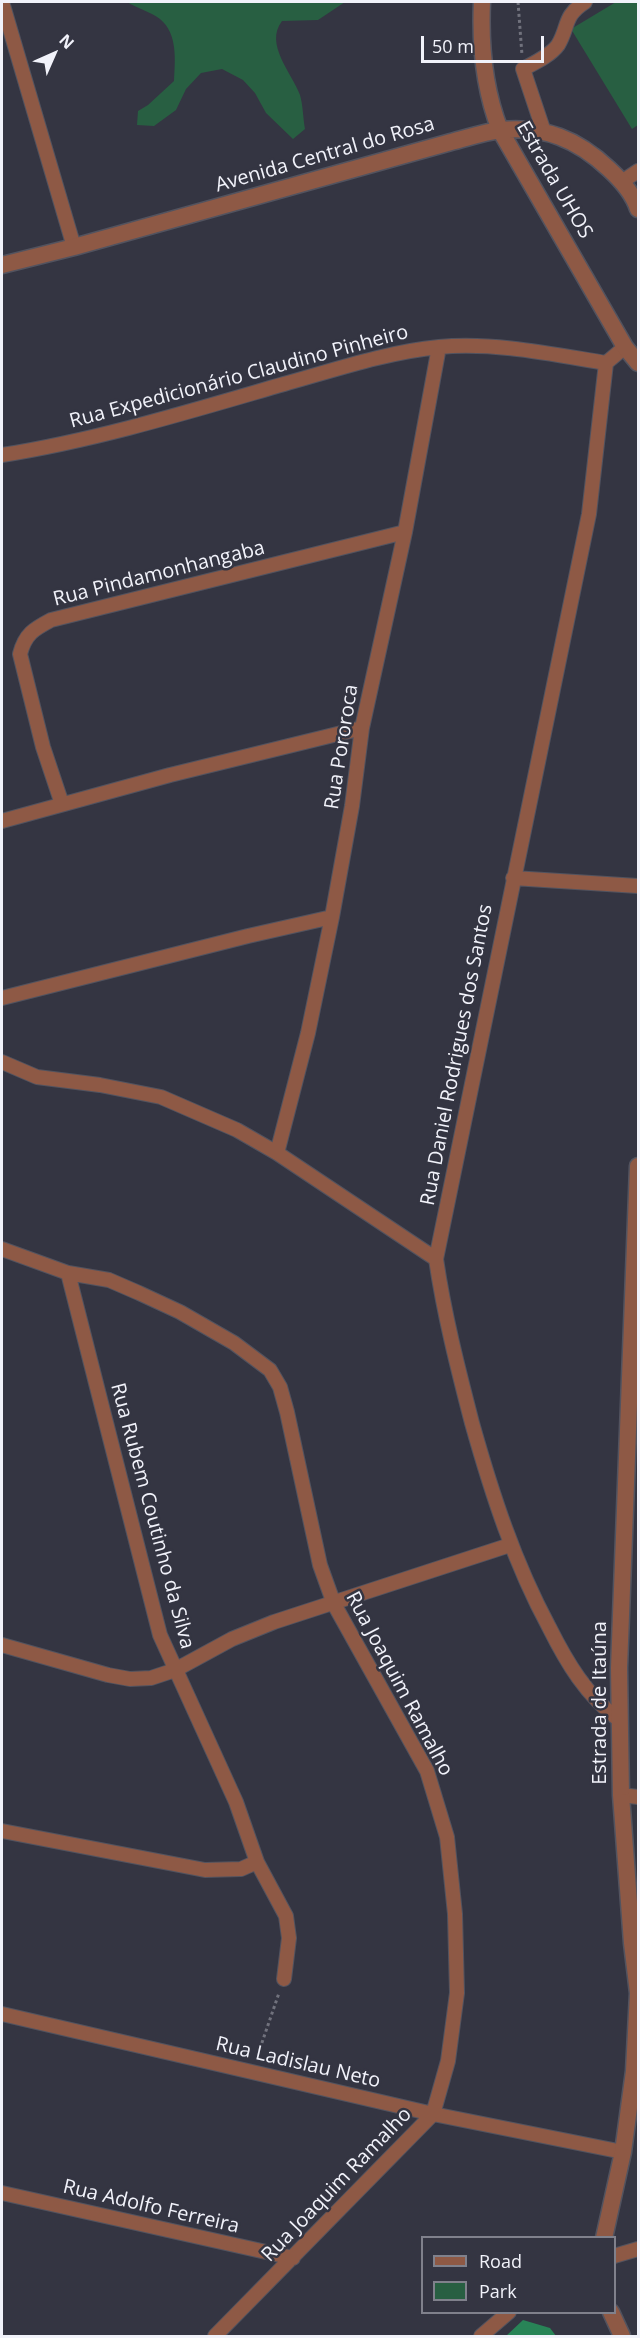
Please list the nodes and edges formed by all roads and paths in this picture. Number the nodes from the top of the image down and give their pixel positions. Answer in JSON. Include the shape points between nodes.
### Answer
{"nodes":[{"id":1,"x":2,"y":2,"type":"edge"},
{"id":2,"x":482,"y":2,"type":"edge"},
{"id":3,"x":518,"y":2,"type":"edge"},
{"id":4,"x":585,"y":2,"type":"edge"},
{"id":5,"x":523,"y":69,"type":"junction"},
{"id":6,"x":500,"y":130,"type":"junction"},
{"id":7,"x":544,"y":132,"type":"junction"},
{"id":8,"x":639,"y":171,"type":"edge"},
{"id":9,"x":623,"y":181,"type":"junction"},
{"id":10,"x":638,"y":207,"type":"edge"},
{"id":11,"x":74,"y":247,"type":"junction"},
{"id":12,"x":2,"y":265,"type":"edge"},
{"id":13,"x":439,"y":347,"type":"junction"},
{"id":14,"x":625,"y":347,"type":"junction"},
{"id":15,"x":606,"y":363,"type":"junction"},
{"id":16,"x":639,"y":363,"type":"edge"},
{"id":17,"x":2,"y":455,"type":"edge"},
{"id":18,"x":405,"y":532,"type":"junction"},
{"id":19,"x":362,"y":728,"type":"junction"},
{"id":20,"x":62,"y":804,"type":"junction"},
{"id":21,"x":2,"y":822,"type":"edge"},
{"id":22,"x":513,"y":878,"type":"junction"},
{"id":23,"x":639,"y":886,"type":"edge"},
{"id":24,"x":332,"y":917,"type":"junction"},
{"id":25,"x":2,"y":998,"type":"edge"},
{"id":26,"x":2,"y":1062,"type":"edge"},
{"id":27,"x":277,"y":1153,"type":"junction"},
{"id":28,"x":639,"y":1166,"type":"edge"},
{"id":29,"x":2,"y":1249,"type":"edge"},
{"id":30,"x":436,"y":1259,"type":"junction"},
{"id":31,"x":68,"y":1273,"type":"junction"},
{"id":32,"x":632,"y":1524,"type":"edge"},
{"id":33,"x":510,"y":1545,"type":"junction"},
{"id":34,"x":334,"y":1604,"type":"junction"},
{"id":35,"x":2,"y":1645,"type":"edge"},
{"id":36,"x":175,"y":1671,"type":"junction"},
{"id":37,"x":619,"y":1720,"type":"junction"},
{"id":38,"x":621,"y":1795,"type":"junction"},
{"id":39,"x":639,"y":1797,"type":"edge"},
{"id":40,"x":2,"y":1831,"type":"edge"},
{"id":41,"x":257,"y":1862,"type":"junction"},
{"id":42,"x":284,"y":1979,"type":"joint"},
{"id":43,"x":638,"y":1993,"type":"edge"},
{"id":44,"x":2,"y":2014,"type":"edge"},
{"id":45,"x":252,"y":2073,"type":"junction"},
{"id":46,"x":434,"y":2114,"type":"junction"},
{"id":47,"x":623,"y":2152,"type":"junction"},
{"id":48,"x":2,"y":2193,"type":"edge"},
{"id":49,"x":604,"y":2236,"type":"edge"},
{"id":50,"x":639,"y":2250,"type":"edge"},
{"id":51,"x":616,"y":2256,"type":"edge"},
{"id":52,"x":293,"y":2258,"type":"junction"},
{"id":53,"x":508,"y":2314,"type":"edge"},
{"id":54,"x":611,"y":2314,"type":"edge"},
{"id":55,"x":215,"y":2337,"type":"edge"},
{"id":56,"x":481,"y":2337,"type":"edge"},
{"id":57,"x":622,"y":2337,"type":"edge"}],
"edges":[{"from":1,"to":11,"type":"street"},
{"from":2,"to":6,"type":"street","name":"Estrada UHOS","via":[[484,70],[489,101]]},
{"from":3,"to":5,"type":"path"},
{"from":4,"to":5,"type":"street","via":[[566,20],[558,44]]},
{"from":5,"to":7,"type":"street"},
{"from":6,"to":7,"type":"street","name":"Avenida Central do Rosa"},
{"from":6,"to":11,"type":"street","name":"Avenida Central do Rosa"},
{"from":6,"to":14,"type":"street","name":"Estrada UHOS"},
{"from":7,"to":9,"type":"street","name":"Avenida Central do Rosa","via":[[560,135],[583,149]]},
{"from":8,"to":9,"type":"street"},
{"from":9,"to":10,"type":"street","name":"Avenida Central do Rosa"},
{"from":11,"to":12,"type":"street","name":"Avenida Central do Rosa"},
{"from":13,"to":15,"type":"street","name":"Rua Expedicionário Claudino Pinheiro","via":[[485,346]]},
{"from":13,"to":17,"type":"street","name":"Rua Expedicionário Claudino Pinheiro","via":[[340,368],[91,438]]},
{"from":13,"to":18,"type":"street","name":"Rua Pororoca"},
{"from":14,"to":15,"type":"street"},
{"from":14,"to":16,"type":"street","name":"Estrada UHOS"},
{"from":15,"to":22,"type":"street","name":"Rua Daniel Rodrigues dos Santos","via":[[589,514]]},
{"from":18,"to":19,"type":"street","name":"Rua Pororoca"},
{"from":18,"to":20,"type":"street","name":"Rua Pindamonhangaba","via":[[51,620],[35,628],[23,640],[20,654]]},
{"from":19,"to":20,"type":"street"},
{"from":19,"to":24,"type":"street","name":"Rua Pororoca"},
{"from":20,"to":21,"type":"street"},
{"from":22,"to":23,"type":"street"},
{"from":22,"to":30,"type":"street","name":"Rua Daniel Rodrigues dos Santos"},
{"from":24,"to":25,"type":"street"},
{"from":24,"to":27,"type":"street","name":"Rua Pororoca"},
{"from":26,"to":27,"type":"street","via":[[37,1077],[161,1097],[237,1130]]},
{"from":27,"to":30,"type":"street"},
{"from":28,"to":32,"type":"street","name":"Estrada de Itaúna"},
{"from":29,"to":31,"type":"street","name":"Rua Joaquim Ramalho"},
{"from":30,"to":33,"type":"street","name":"Rua Daniel Rodrigues dos Santos","via":[[463,1390]]},
{"from":31,"to":34,"type":"street","name":"Rua Joaquim Ramalho","via":[[109,1280],[180,1312],[234,1343],[270,1370],[287,1412],[320,1565]]},
{"from":31,"to":36,"type":"street","name":"Rua Rubem Coutinho da Silva","via":[[160,1635]]},
{"from":32,"to":37,"type":"street","name":"Estrada de Itaúna"},
{"from":33,"to":34,"type":"street"},
{"from":33,"to":37,"type":"street","name":"Rua Daniel Rodrigues dos Santos","via":[[571,1670],[604,1709]]},
{"from":34,"to":36,"type":"street","via":[[232,1639]]},
{"from":34,"to":46,"type":"street","name":"Rua Joaquim Ramalho","via":[[427,1771],[447,1837],[455,1914],[457,1993],[448,2061]]},
{"from":35,"to":36,"type":"street","via":[[130,1679]]},
{"from":36,"to":41,"type":"street","name":"Rua Rubem Coutinho da Silva","via":[[236,1802]]},
{"from":37,"to":38,"type":"street","name":"Estrada de Itaúna"},
{"from":38,"to":39,"type":"street"},
{"from":38,"to":43,"type":"street","name":"Estrada de Itaúna"},
{"from":40,"to":41,"type":"street","via":[[205,1870],[241,1869]]},
{"from":41,"to":42,"type":"street","name":"Rua Rubem Coutinho da Silva","via":[[286,1916],[289,1938]]},
{"from":42,"to":45,"type":"path"},
{"from":43,"to":47,"type":"street","name":"Estrada de Itaúna","via":[[634,2071]]},
{"from":44,"to":45,"type":"street","name":"Rua Ladislau Neto"},
{"from":45,"to":46,"type":"street","name":"Rua Ladislau Neto"},
{"from":46,"to":47,"type":"street","name":"Rua Ladislau Neto"},
{"from":46,"to":52,"type":"street","name":"Rua Joaquim Ramalho"},
{"from":47,"to":49,"type":"street","name":"Estrada de Itaúna"},
{"from":48,"to":52,"type":"street","name":"Rua Adolfo Ferreira"},
{"from":50,"to":51,"type":"street"},
{"from":52,"to":55,"type":"street","name":"Rua Joaquim Ramalho"},
{"from":53,"to":56,"type":"street"},
{"from":54,"to":57,"type":"street"}]}
